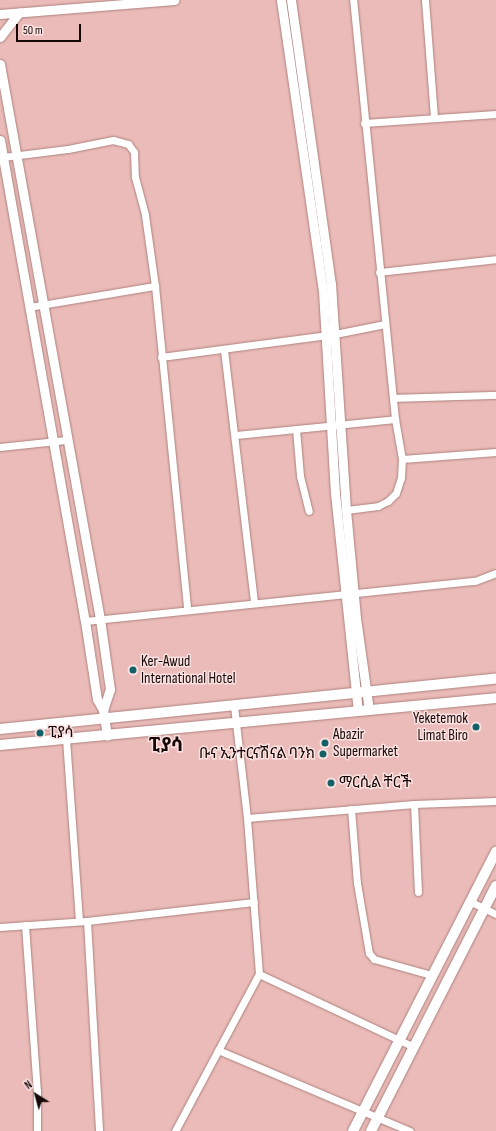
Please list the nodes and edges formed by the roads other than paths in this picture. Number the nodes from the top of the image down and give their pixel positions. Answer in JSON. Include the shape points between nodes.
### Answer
{"nodes":[{"id":1,"x":174,"y":0,"type":"edge"},
{"id":2,"x":281,"y":0,"type":"edge"},
{"id":3,"x":291,"y":0,"type":"edge"},
{"id":4,"x":353,"y":0,"type":"edge"},
{"id":5,"x":425,"y":0,"type":"edge"},
{"id":6,"x":0,"y":6,"type":"edge"},
{"id":7,"x":15,"y":13,"type":"junction"},
{"id":8,"x":0,"y":14,"type":"edge"},
{"id":9,"x":0,"y":37,"type":"edge"},
{"id":10,"x":0,"y":64,"type":"edge"},
{"id":11,"x":496,"y":114,"type":"edge"},
{"id":12,"x":434,"y":118,"type":"junction"},
{"id":13,"x":364,"y":123,"type":"junction"},
{"id":14,"x":0,"y":140,"type":"edge"},
{"id":15,"x":16,"y":155,"type":"junction"},
{"id":16,"x":3,"y":157,"type":"junction"},
{"id":17,"x":496,"y":259,"type":"edge"},
{"id":18,"x":380,"y":272,"type":"junction"},
{"id":19,"x":155,"y":286,"type":"junction"},
{"id":20,"x":41,"y":305,"type":"junction"},
{"id":21,"x":29,"y":307,"type":"junction"},
{"id":22,"x":385,"y":324,"type":"junction"},
{"id":23,"x":331,"y":335,"type":"junction"},
{"id":24,"x":224,"y":350,"type":"junction"},
{"id":25,"x":161,"y":357,"type":"junction"},
{"id":26,"x":496,"y":395,"type":"edge"},
{"id":27,"x":394,"y":398,"type":"junction"},
{"id":28,"x":395,"y":419,"type":"junction"},
{"id":29,"x":342,"y":425,"type":"junction"},
{"id":30,"x":331,"y":426,"type":"junction"},
{"id":31,"x":296,"y":429,"type":"junction"},
{"id":32,"x":236,"y":436,"type":"junction"},
{"id":33,"x":66,"y":440,"type":"junction"},
{"id":34,"x":53,"y":442,"type":"junction"},
{"id":35,"x":0,"y":447,"type":"edge"},
{"id":36,"x":496,"y":452,"type":"edge"},
{"id":37,"x":402,"y":459,"type":"junction"},
{"id":38,"x":346,"y":510,"type":"junction"},
{"id":39,"x":309,"y":511,"type":"dead end"},
{"id":40,"x":496,"y":573,"type":"edge"},
{"id":41,"x":349,"y":592,"type":"junction"},
{"id":42,"x":254,"y":602,"type":"junction"},
{"id":43,"x":187,"y":609,"type":"junction"},
{"id":44,"x":100,"y":619,"type":"junction"},
{"id":45,"x":85,"y":621,"type":"junction"},
{"id":46,"x":496,"y":679,"type":"edge"},
{"id":47,"x":367,"y":693,"type":"junction"},
{"id":48,"x":356,"y":694,"type":"junction"},
{"id":49,"x":496,"y":698,"type":"edge"},
{"id":50,"x":234,"y":705,"type":"junction"},
{"id":51,"x":369,"y":710,"type":"junction"},
{"id":52,"x":358,"y":711,"type":"junction"},
{"id":53,"x":104,"y":714,"type":"junction"},
{"id":54,"x":236,"y":723,"type":"junction"},
{"id":55,"x":0,"y":729,"type":"edge"},
{"id":56,"x":107,"y":736,"type":"junction"},
{"id":57,"x":66,"y":739,"type":"junction"},
{"id":58,"x":0,"y":745,"type":"edge"},
{"id":59,"x":496,"y":801,"type":"edge"},
{"id":60,"x":414,"y":804,"type":"junction"},
{"id":61,"x":351,"y":809,"type":"junction"},
{"id":62,"x":247,"y":818,"type":"junction"},
{"id":63,"x":496,"y":852,"type":"edge"},
{"id":64,"x":496,"y":886,"type":"edge"},
{"id":65,"x":418,"y":892,"type":"dead end"},
{"id":66,"x":469,"y":901,"type":"junction"},
{"id":67,"x":254,"y":902,"type":"junction"},
{"id":68,"x":484,"y":908,"type":"junction"},
{"id":69,"x":496,"y":914,"type":"edge"},
{"id":70,"x":79,"y":921,"type":"junction"},
{"id":71,"x":87,"y":921,"type":"junction"},
{"id":72,"x":25,"y":924,"type":"junction"},
{"id":73,"x":0,"y":927,"type":"edge"},
{"id":74,"x":259,"y":974,"type":"junction"},
{"id":75,"x":431,"y":975,"type":"junction"},
{"id":76,"x":398,"y":1040,"type":"junction"},
{"id":77,"x":414,"y":1047,"type":"junction"},
{"id":78,"x":218,"y":1050,"type":"junction"},
{"id":79,"x":364,"y":1110,"type":"junction"},
{"id":80,"x":379,"y":1116,"type":"junction"},
{"id":81,"x":37,"y":1131,"type":"edge"},
{"id":82,"x":99,"y":1131,"type":"edge"},
{"id":83,"x":175,"y":1131,"type":"edge"},
{"id":84,"x":353,"y":1131,"type":"edge"},
{"id":85,"x":371,"y":1131,"type":"edge"},
{"id":86,"x":410,"y":1131,"type":"edge"}],
"edges":[{"from":1,"to":7,"type":"street"},
{"from":2,"to":23,"type":"street"},
{"from":3,"to":23,"type":"street","via":[[323,215]]},
{"from":4,"to":13,"type":"street"},
{"from":5,"to":12,"type":"street"},
{"from":6,"to":7,"type":"street"},
{"from":7,"to":8,"type":"street"},
{"from":7,"to":9,"type":"street"},
{"from":10,"to":15,"type":"street"},
{"from":11,"to":12,"type":"street"},
{"from":12,"to":13,"type":"street"},
{"from":13,"to":18,"type":"street"},
{"from":14,"to":16,"type":"street"},
{"from":15,"to":16,"type":"street"},
{"from":15,"to":19,"type":"street","via":[[68,149],[113,140],[128,144],[135,158],[135,177],[145,215]]},
{"from":15,"to":20,"type":"street"},
{"from":16,"to":21,"type":"street"},
{"from":17,"to":18,"type":"street"},
{"from":18,"to":22,"type":"street"},
{"from":19,"to":20,"type":"street"},
{"from":19,"to":25,"type":"street"},
{"from":20,"to":21,"type":"street"},
{"from":20,"to":33,"type":"street"},
{"from":21,"to":34,"type":"street"},
{"from":22,"to":23,"type":"street"},
{"from":22,"to":27,"type":"street"},
{"from":23,"to":24,"type":"street"},
{"from":23,"to":29,"type":"street"},
{"from":23,"to":30,"type":"street"},
{"from":24,"to":25,"type":"street"},
{"from":24,"to":32,"type":"street"},
{"from":25,"to":43,"type":"street"},
{"from":26,"to":27,"type":"street"},
{"from":27,"to":28,"type":"street"},
{"from":28,"to":29,"type":"street"},
{"from":28,"to":37,"type":"street"},
{"from":29,"to":30,"type":"street"},
{"from":29,"to":38,"type":"street"},
{"from":30,"to":31,"type":"street"},
{"from":30,"to":41,"type":"street"},
{"from":31,"to":32,"type":"street"},
{"from":31,"to":39,"type":"street","via":[[300,476]]},
{"from":32,"to":42,"type":"street"},
{"from":33,"to":34,"type":"street"},
{"from":33,"to":44,"type":"street"},
{"from":34,"to":35,"type":"street"},
{"from":34,"to":45,"type":"street"},
{"from":36,"to":37,"type":"street"},
{"from":37,"to":38,"type":"street","via":[[401,478],[396,493],[388,501],[378,506]]},
{"from":38,"to":41,"type":"street"},
{"from":40,"to":41,"type":"street","via":[[475,581]]},
{"from":41,"to":42,"type":"street"},
{"from":41,"to":47,"type":"street"},
{"from":41,"to":48,"type":"street"},
{"from":42,"to":43,"type":"street"},
{"from":43,"to":44,"type":"street"},
{"from":44,"to":45,"type":"street"},
{"from":44,"to":53,"type":"street","via":[[110,689]]},
{"from":45,"to":53,"type":"street","via":[[97,698]]},
{"from":46,"to":47,"type":"main road"},
{"from":47,"to":48,"type":"main road"},
{"from":47,"to":51,"type":"street"},
{"from":48,"to":50,"type":"main road"},
{"from":48,"to":52,"type":"street"},
{"from":49,"to":51,"type":"main road"},
{"from":50,"to":53,"type":"main road"},
{"from":50,"to":54,"type":"street"},
{"from":51,"to":52,"type":"main road"},
{"from":52,"to":54,"type":"main road"},
{"from":53,"to":55,"type":"main road"},
{"from":53,"to":56,"type":"street"},
{"from":54,"to":56,"type":"main road"},
{"from":54,"to":62,"type":"street"},
{"from":56,"to":57,"type":"main road"},
{"from":57,"to":58,"type":"main road"},
{"from":57,"to":70,"type":"street"},
{"from":59,"to":60,"type":"street"},
{"from":60,"to":61,"type":"street"},
{"from":60,"to":65,"type":"street"},
{"from":61,"to":62,"type":"street"},
{"from":61,"to":75,"type":"street","via":[[357,883],[369,953],[374,959]]},
{"from":62,"to":67,"type":"street"},
{"from":63,"to":66,"type":"main road"},
{"from":64,"to":68,"type":"main road"},
{"from":66,"to":68,"type":"street"},
{"from":66,"to":75,"type":"main road"},
{"from":67,"to":71,"type":"street"},
{"from":67,"to":74,"type":"street"},
{"from":68,"to":69,"type":"street"},
{"from":68,"to":77,"type":"main road"},
{"from":70,"to":71,"type":"street"},
{"from":70,"to":72,"type":"street"},
{"from":71,"to":82,"type":"street"},
{"from":72,"to":73,"type":"street"},
{"from":72,"to":81,"type":"street","via":[[37,1091]]},
{"from":74,"to":76,"type":"street"},
{"from":74,"to":78,"type":"street"},
{"from":75,"to":76,"type":"main road"},
{"from":76,"to":77,"type":"street"},
{"from":76,"to":79,"type":"main road"},
{"from":77,"to":80,"type":"main road"},
{"from":78,"to":79,"type":"street"},
{"from":78,"to":83,"type":"street"},
{"from":79,"to":80,"type":"street"},
{"from":79,"to":84,"type":"main road"},
{"from":80,"to":85,"type":"main road"},
{"from":80,"to":86,"type":"street"}]}
